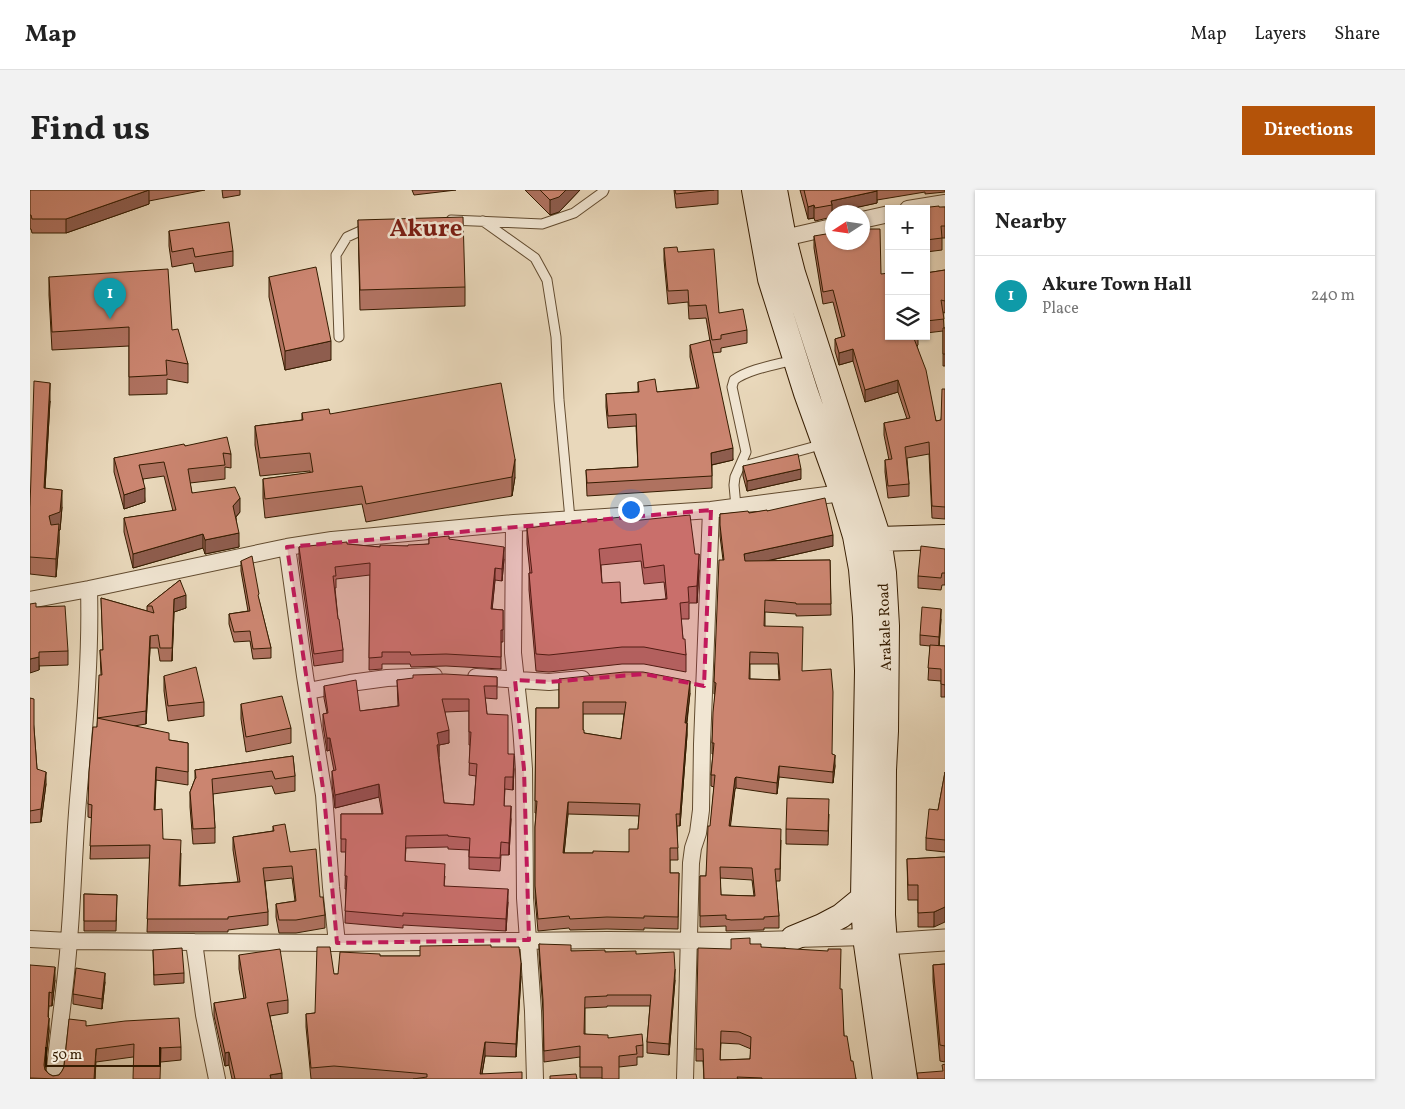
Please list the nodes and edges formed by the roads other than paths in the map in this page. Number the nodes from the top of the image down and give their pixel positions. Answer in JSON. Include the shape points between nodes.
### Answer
{"nodes":[{"id":1,"x":604,"y":190,"type":"edge"},
{"id":2,"x":754,"y":190,"type":"edge"},
{"id":3,"x":775,"y":190,"type":"edge"},
{"id":4,"x":945,"y":203,"type":"edge"},
{"id":5,"x":930,"y":205,"type":"edge"},
{"id":6,"x":885,"y":215,"type":"edge"},
{"id":7,"x":870,"y":218,"type":"edge"},
{"id":8,"x":439,"y":220,"type":"edge"},
{"id":9,"x":483,"y":221,"type":"junction"},
{"id":10,"x":374,"y":225,"type":"edge"},
{"id":11,"x":825,"y":229,"type":"edge"},
{"id":12,"x":784,"y":238,"type":"junction"},
{"id":13,"x":339,"y":337,"type":"dead end"},
{"id":14,"x":805,"y":363,"type":"junction"},
{"id":15,"x":825,"y":444,"type":"junction"},
{"id":16,"x":740,"y":467,"type":"junction"},
{"id":17,"x":842,"y":493,"type":"junction"},
{"id":18,"x":736,"y":507,"type":"junction"},
{"id":19,"x":711,"y":510,"type":"junction"},
{"id":20,"x":570,"y":519,"type":"junction"},
{"id":21,"x":514,"y":523,"type":"junction"},
{"id":22,"x":945,"y":536,"type":"edge"},
{"id":23,"x":879,"y":539,"type":"junction"},
{"id":24,"x":287,"y":546,"type":"junction"},
{"id":25,"x":89,"y":589,"type":"junction"},
{"id":26,"x":30,"y":600,"type":"edge"},
{"id":27,"x":593,"y":678,"type":"edge"},
{"id":28,"x":515,"y":680,"type":"junction"},
{"id":29,"x":688,"y":682,"type":"edge"},
{"id":30,"x":704,"y":686,"type":"junction"},
{"id":31,"x":308,"y":691,"type":"junction"},
{"id":32,"x":876,"y":730,"type":"junction"},
{"id":33,"x":863,"y":898,"type":"junction"},
{"id":34,"x":793,"y":938,"type":"junction"},
{"id":35,"x":30,"y":939,"type":"edge"},
{"id":36,"x":529,"y":940,"type":"junction"},
{"id":37,"x":875,"y":940,"type":"junction"},
{"id":38,"x":945,"y":940,"type":"edge"},
{"id":39,"x":69,"y":941,"type":"junction"},
{"id":40,"x":689,"y":941,"type":"junction"},
{"id":41,"x":194,"y":942,"type":"junction"},
{"id":42,"x":337,"y":943,"type":"junction"},
{"id":43,"x":904,"y":1077,"type":"edge"},
{"id":44,"x":54,"y":1079,"type":"edge"},
{"id":45,"x":217,"y":1079,"type":"edge"},
{"id":46,"x":535,"y":1079,"type":"edge"},
{"id":47,"x":685,"y":1079,"type":"edge"}],
"edges":[{"from":1,"to":9,"type":"lane","via":[[574,214],[542,224]]},
{"from":2,"to":14,"type":"main road","name":"Arakale Road","via":[[770,279]]},
{"from":3,"to":12,"type":"main road","name":"Arakale Road"},
{"from":4,"to":5,"type":"street"},
{"from":6,"to":7,"type":"street"},
{"from":8,"to":9,"type":"lane"},
{"from":9,"to":20,"type":"lane","via":[[535,258],[547,280],[556,337]]},
{"from":10,"to":13,"type":"lane","via":[[348,236],[336,255]]},
{"from":11,"to":12,"type":"street"},
{"from":12,"to":14,"type":"main road","name":"Arakale Road","via":[[793,273]]},
{"from":14,"to":15,"type":"main road","name":"Arakale Road","via":[[806,394]]},
{"from":14,"to":16,"type":"lane","via":[[748,373],[734,380],[732,387],[746,452]]},
{"from":14,"to":23,"type":"main road","name":"Arakale Road"},
{"from":15,"to":16,"type":"lane"},
{"from":15,"to":17,"type":"main road","name":"Arakale Road"},
{"from":16,"to":18,"type":"lane","via":[[734,485]]},
{"from":17,"to":18,"type":"street"},
{"from":17,"to":32,"type":"main road","name":"Arakale Road","via":[[861,569],[867,670]]},
{"from":18,"to":19,"type":"street"},
{"from":19,"to":20,"type":"street"},
{"from":19,"to":30,"type":"street"},
{"from":20,"to":21,"type":"street"},
{"from":21,"to":24,"type":"street"},
{"from":21,"to":28,"type":"street"},
{"from":22,"to":23,"type":"main road"},
{"from":23,"to":32,"type":"main road","name":"Arakale Road","via":[[887,626]]},
{"from":24,"to":25,"type":"street"},
{"from":24,"to":31,"type":"street"},
{"from":25,"to":26,"type":"street"},
{"from":25,"to":39,"type":"street","via":[[88,683]]},
{"from":27,"to":28,"type":"street","via":[[549,682]]},
{"from":28,"to":31,"type":"street","via":[[387,678]]},
{"from":28,"to":36,"type":"street","via":[[524,769],[525,898]]},
{"from":29,"to":30,"type":"street"},
{"from":30,"to":40,"type":"street","via":[[701,810],[691,862]]},
{"from":31,"to":42,"type":"street","via":[[324,795]]},
{"from":32,"to":33,"type":"main road","name":"Arakale Road"},
{"from":32,"to":37,"type":"main road","name":"Arakale Road","via":[[884,770],[883,915]]},
{"from":33,"to":34,"type":"main road","via":[[841,916]]},
{"from":33,"to":37,"type":"main road","name":"Arakale Road"},
{"from":34,"to":37,"type":"street"},
{"from":34,"to":40,"type":"street"},
{"from":35,"to":39,"type":"street"},
{"from":36,"to":40,"type":"street"},
{"from":36,"to":42,"type":"street"},
{"from":36,"to":46,"type":"street"},
{"from":37,"to":38,"type":"street"},
{"from":37,"to":43,"type":"main road","name":"Arakale Road"},
{"from":39,"to":41,"type":"street"},
{"from":39,"to":44,"type":"street"},
{"from":40,"to":47,"type":"street"},
{"from":41,"to":42,"type":"street"},
{"from":41,"to":45,"type":"street"}]}
